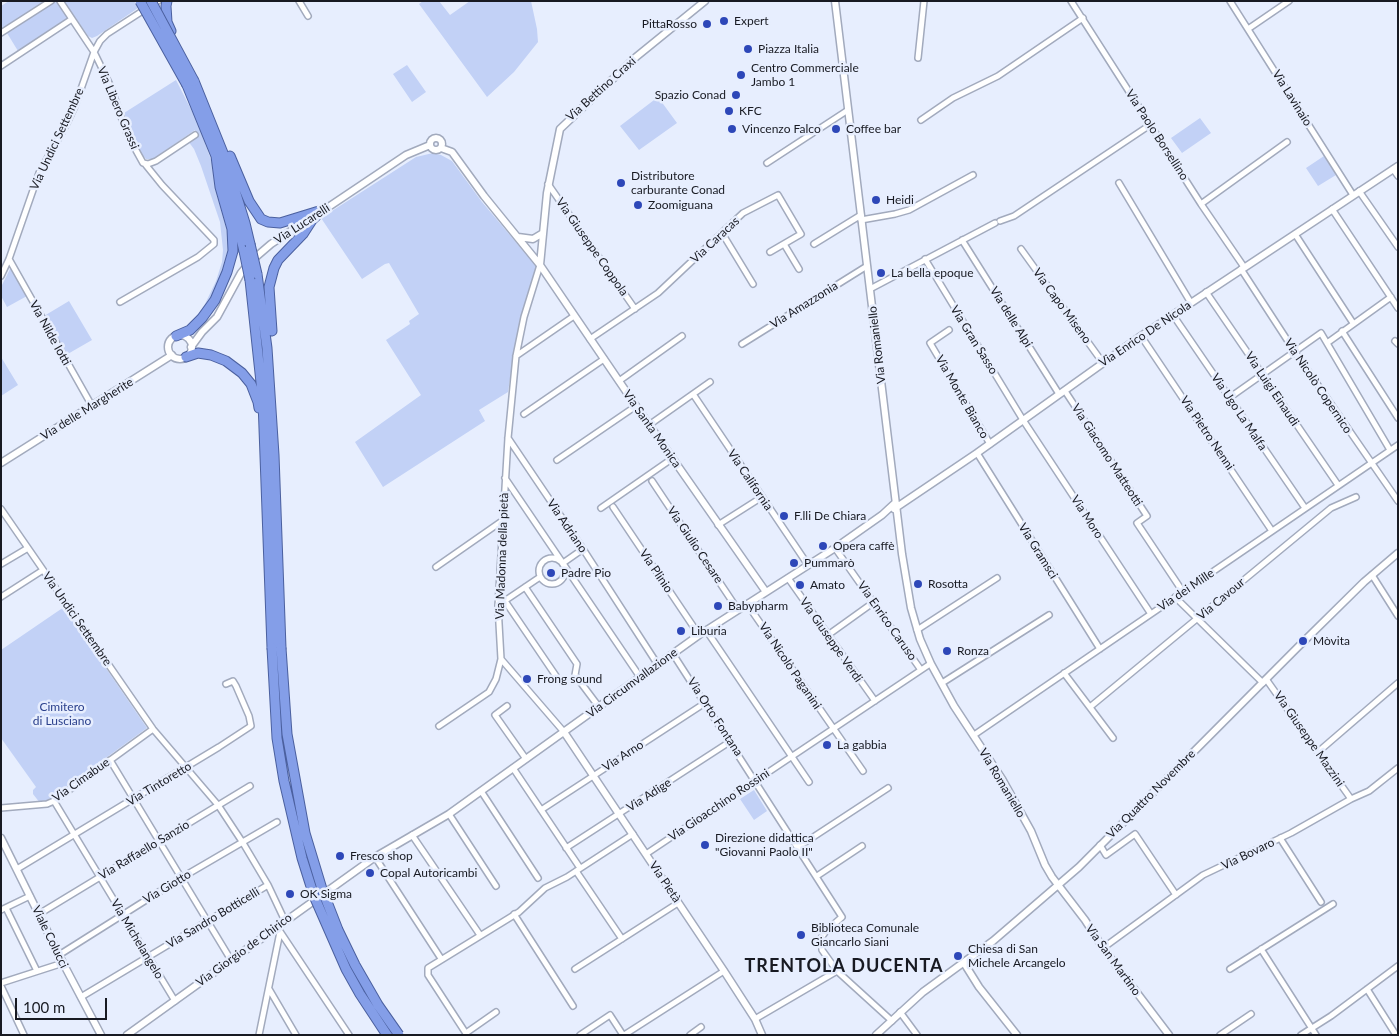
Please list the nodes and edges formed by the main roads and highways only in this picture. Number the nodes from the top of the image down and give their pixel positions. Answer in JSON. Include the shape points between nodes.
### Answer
{"nodes":[{"id":1,"x":140,"y":1,"type":"edge"},
{"id":2,"x":151,"y":1,"type":"edge"},
{"id":3,"x":167,"y":1,"type":"edge"},
{"id":4,"x":191,"y":83,"type":"junction"},
{"id":5,"x":205,"y":109,"type":"junction"},
{"id":6,"x":219,"y":143,"type":"junction"},
{"id":7,"x":216,"y":156,"type":"junction"},
{"id":8,"x":253,"y":277,"type":"junction"},
{"id":9,"x":176,"y":336,"type":"road end"},
{"id":10,"x":186,"y":357,"type":"road end"},
{"id":11,"x":268,"y":366,"type":"junction"},
{"id":12,"x":266,"y":482,"type":"junction"},
{"id":13,"x":276,"y":648,"type":"junction"},
{"id":14,"x":387,"y":1035,"type":"edge"},
{"id":15,"x":399,"y":1035,"type":"edge"}],
"edges":[{"from":1,"to":4,"type":"highway","bridge":true},
{"from":2,"to":4,"type":"highway","bridge":true},
{"from":3,"to":5,"type":"highway","bridge":true,"via":[[167,22],[204,97]]},
{"from":4,"to":5,"type":"highway"},
{"from":4,"to":7,"type":"highway"},
{"from":5,"to":6,"type":"highway"},
{"from":6,"to":8,"type":"highway","bridge":true,"via":[[245,223]]},
{"from":6,"to":11,"type":"highway","via":[[227,150],[249,201],[261,218],[280,223],[324,209],[278,260],[270,277],[274,352]]},
{"from":7,"to":8,"type":"highway","bridge":true},
{"from":7,"to":9,"type":"highway","via":[[220,188],[232,229],[233,251],[215,300],[190,330]]},
{"from":8,"to":11,"type":"highway","via":[[263,313]]},
{"from":8,"to":12,"type":"highway"},
{"from":10,"to":12,"type":"highway","via":[[198,353],[226,361],[251,384],[258,402]]},
{"from":11,"to":13,"type":"highway","via":[[274,455]]},
{"from":12,"to":13,"type":"highway"},
{"from":13,"to":14,"type":"highway","bridge":true,"via":[[278,738],[302,858],[314,896],[346,969]]},
{"from":13,"to":15,"type":"highway","bridge":true,"via":[[296,791],[310,852],[338,930],[355,965]]}]}
